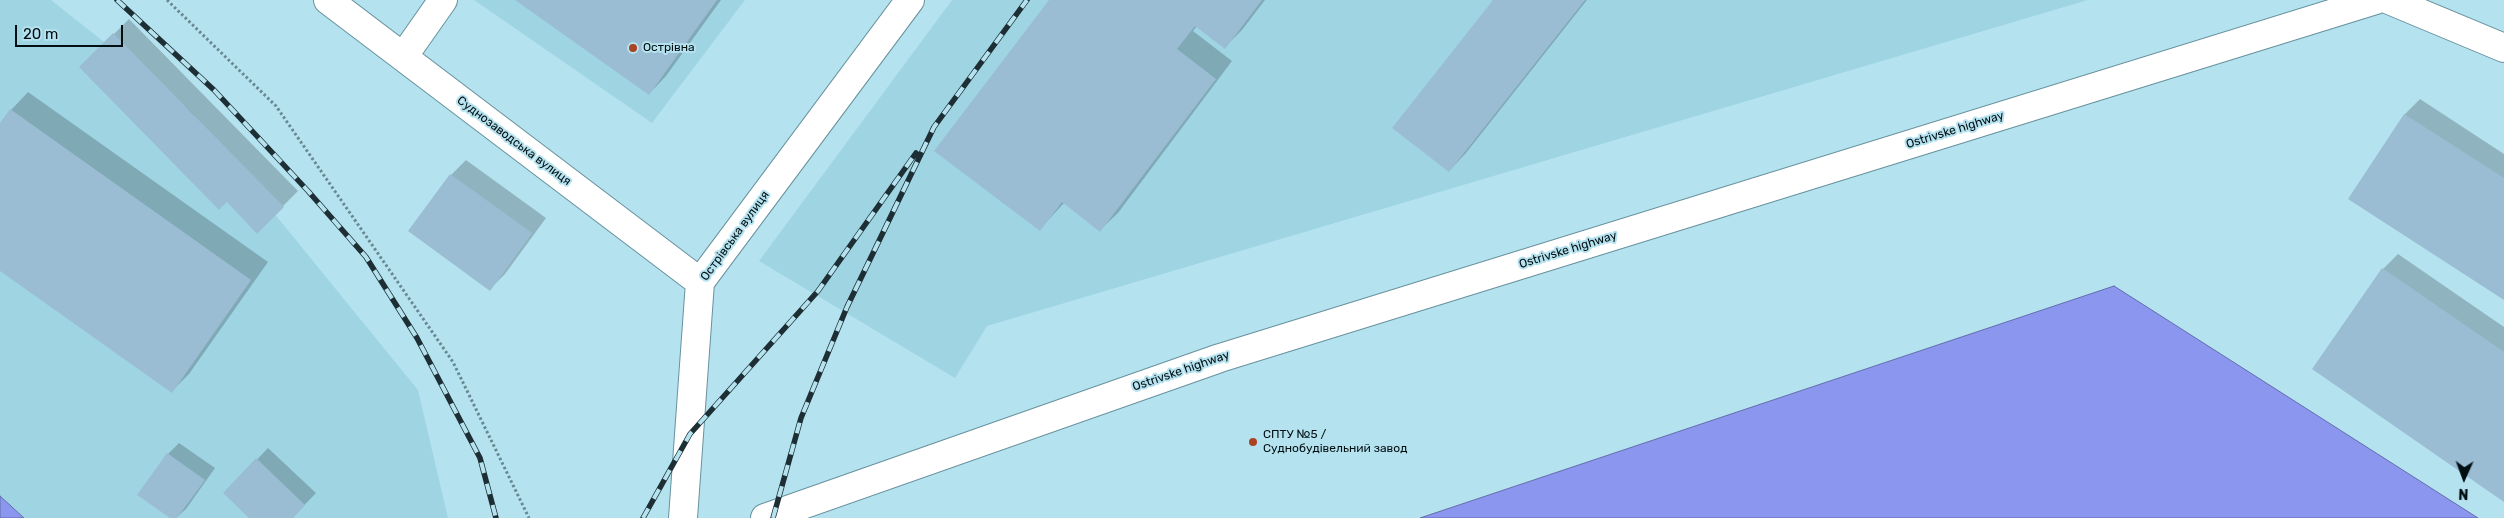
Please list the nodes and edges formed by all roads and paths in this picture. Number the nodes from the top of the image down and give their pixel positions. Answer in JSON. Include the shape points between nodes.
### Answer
{"nodes":[{"id":1,"x":167,"y":0,"type":"edge"},
{"id":2,"x":328,"y":0,"type":"edge"},
{"id":3,"x":443,"y":0,"type":"edge"},
{"id":4,"x":910,"y":0,"type":"edge"},
{"id":5,"x":2376,"y":0,"type":"edge"},
{"id":6,"x":2389,"y":0,"type":"edge"},
{"id":7,"x":2504,"y":48,"type":"edge"},
{"id":8,"x":404,"y":57,"type":"junction"},
{"id":9,"x":700,"y":282,"type":"junction"},
{"id":10,"x":529,"y":518,"type":"edge"},
{"id":11,"x":683,"y":518,"type":"edge"},
{"id":12,"x":765,"y":518,"type":"edge"}],
"edges":[{"from":1,"to":10,"type":"path","via":[[276,106],[453,362]]},
{"from":2,"to":8,"type":"street","name":"Суднозаводська вулиця"},
{"from":3,"to":8,"type":"street"},
{"from":4,"to":9,"type":"street","name":"Острівська вулиця"},
{"from":5,"to":12,"type":"street","name":"Ostrivske highway","via":[[1220,358]]},
{"from":6,"to":7,"type":"street"},
{"from":8,"to":9,"type":"street","name":"Суднозаводська вулиця"},
{"from":9,"to":11,"type":"street","name":"Острівська вулиця"}]}
